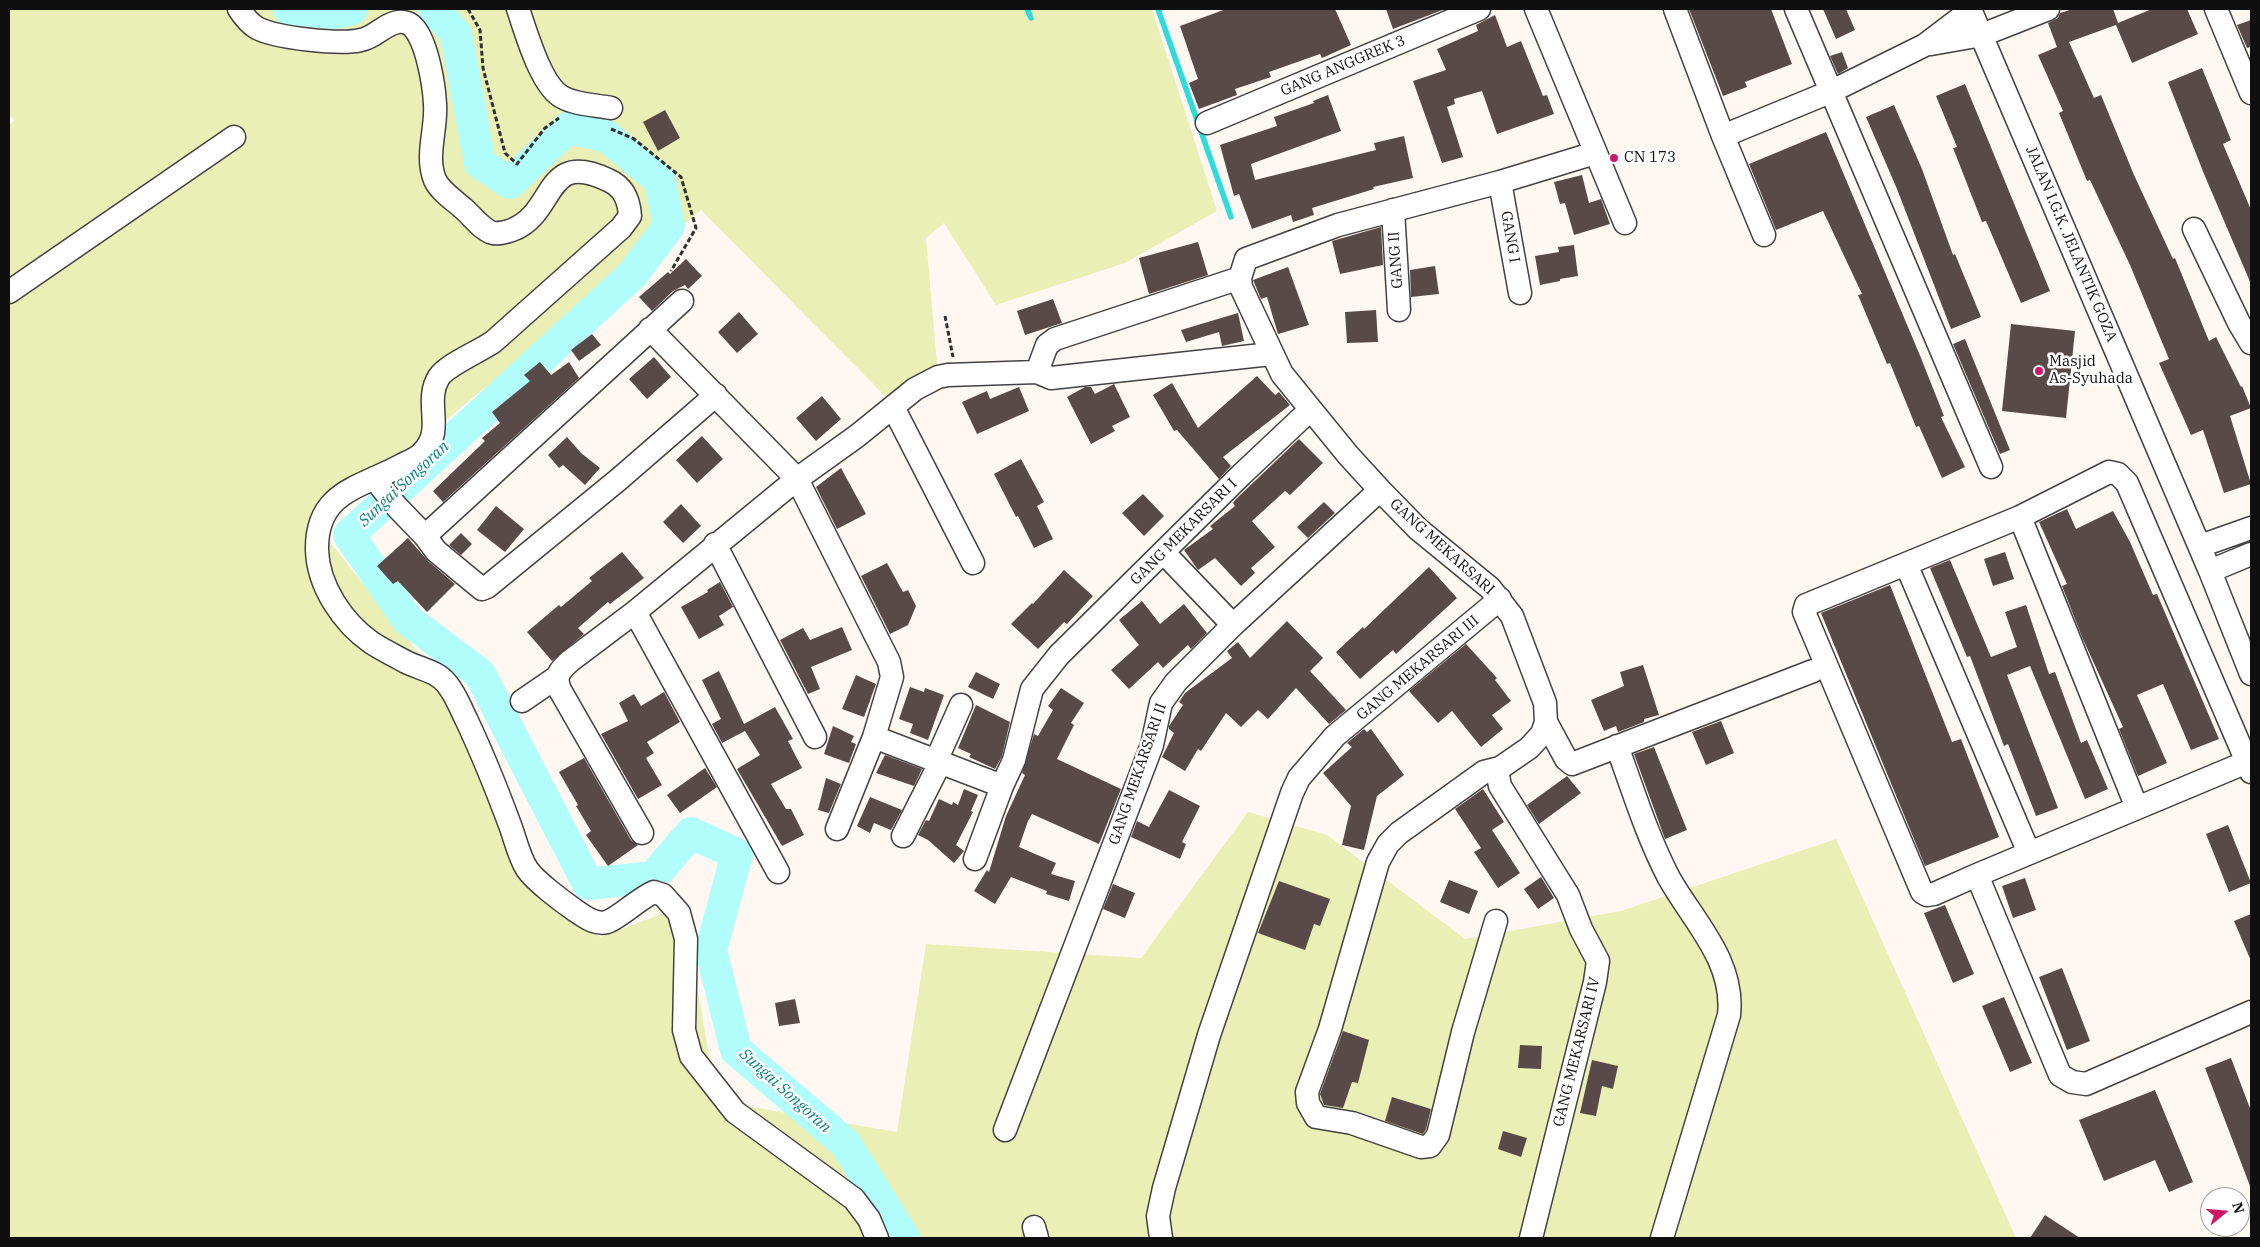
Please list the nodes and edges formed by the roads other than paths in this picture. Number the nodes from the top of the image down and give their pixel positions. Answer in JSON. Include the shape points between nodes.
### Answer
{"nodes":[{"id":1,"x":239,"y":9,"type":"edge"},
{"id":2,"x":518,"y":9,"type":"edge"},
{"id":3,"x":1480,"y":9,"type":"edge"},
{"id":4,"x":1536,"y":9,"type":"edge"},
{"id":5,"x":1675,"y":9,"type":"edge"},
{"id":6,"x":1796,"y":9,"type":"edge"},
{"id":7,"x":1970,"y":9,"type":"edge"},
{"id":8,"x":2048,"y":9,"type":"edge"},
{"id":9,"x":2216,"y":9,"type":"edge"},
{"id":10,"x":1982,"y":35,"type":"junction"},
{"id":11,"x":1925,"y":45,"type":"junction"},
{"id":12,"x":1830,"y":92,"type":"junction"},
{"id":13,"x":2251,"y":93,"type":"edge"},
{"id":14,"x":610,"y":118,"type":"road end"},
{"id":15,"x":1207,"y":123,"type":"dead end"},
{"id":16,"x":1723,"y":136,"type":"junction"},
{"id":17,"x":234,"y":137,"type":"dead end"},
{"id":18,"x":1595,"y":153,"type":"junction"},
{"id":19,"x":1500,"y":182,"type":"junction"},
{"id":20,"x":1393,"y":210,"type":"junction"},
{"id":21,"x":1625,"y":223,"type":"dead end"},
{"id":22,"x":2194,"y":230,"type":"dead end"},
{"id":23,"x":1764,"y":235,"type":"dead end"},
{"id":24,"x":1240,"y":278,"type":"junction"},
{"id":25,"x":9,"y":292,"type":"edge"},
{"id":26,"x":1520,"y":294,"type":"dead end"},
{"id":27,"x":682,"y":301,"type":"dead end"},
{"id":28,"x":1399,"y":310,"type":"dead end"},
{"id":29,"x":650,"y":329,"type":"junction"},
{"id":30,"x":2251,"y":343,"type":"edge"},
{"id":31,"x":1272,"y":357,"type":"junction"},
{"id":32,"x":1037,"y":372,"type":"junction"},
{"id":33,"x":716,"y":395,"type":"junction"},
{"id":34,"x":893,"y":407,"type":"junction"},
{"id":35,"x":1310,"y":410,"type":"junction"},
{"id":36,"x":1991,"y":467,"type":"dead end"},
{"id":37,"x":797,"y":479,"type":"junction"},
{"id":38,"x":377,"y":482,"type":"junction"},
{"id":39,"x":1380,"y":490,"type":"junction"},
{"id":40,"x":2020,"y":517,"type":"junction"},
{"id":41,"x":2251,"y":528,"type":"edge"},
{"id":42,"x":425,"y":536,"type":"junction"},
{"id":43,"x":716,"y":544,"type":"junction"},
{"id":44,"x":2200,"y":546,"type":"junction"},
{"id":45,"x":1164,"y":553,"type":"junction"},
{"id":46,"x":2251,"y":554,"type":"edge"},
{"id":47,"x":973,"y":562,"type":"dead end"},
{"id":48,"x":1906,"y":564,"type":"junction"},
{"id":49,"x":2210,"y":571,"type":"junction"},
{"id":50,"x":1500,"y":599,"type":"junction"},
{"id":51,"x":635,"y":612,"type":"junction"},
{"id":52,"x":1233,"y":625,"type":"junction"},
{"id":53,"x":1813,"y":671,"type":"dead end"},
{"id":54,"x":2251,"y":674,"type":"edge"},
{"id":55,"x":557,"y":677,"type":"junction"},
{"id":56,"x":522,"y":700,"type":"dead end"},
{"id":57,"x":961,"y":704,"type":"dead end"},
{"id":58,"x":1546,"y":713,"type":"junction"},
{"id":59,"x":815,"y":737,"type":"dead end"},
{"id":60,"x":874,"y":737,"type":"junction"},
{"id":61,"x":1617,"y":746,"type":"junction"},
{"id":62,"x":938,"y":762,"type":"junction"},
{"id":63,"x":2250,"y":765,"type":"edge"},
{"id":64,"x":1497,"y":770,"type":"junction"},
{"id":65,"x":1002,"y":786,"type":"junction"},
{"id":66,"x":2137,"y":808,"type":"junction"},
{"id":67,"x":837,"y":829,"type":"dead end"},
{"id":68,"x":642,"y":833,"type":"dead end"},
{"id":69,"x":904,"y":836,"type":"dead end"},
{"id":70,"x":2029,"y":853,"type":"junction"},
{"id":71,"x":976,"y":859,"type":"dead end"},
{"id":72,"x":778,"y":872,"type":"dead end"},
{"id":73,"x":1977,"y":875,"type":"junction"},
{"id":74,"x":1496,"y":921,"type":"dead end"},
{"id":75,"x":2251,"y":1012,"type":"edge"},
{"id":76,"x":1005,"y":1130,"type":"dead end"},
{"id":77,"x":877,"y":1238,"type":"edge"},
{"id":78,"x":1161,"y":1238,"type":"edge"},
{"id":79,"x":1531,"y":1238,"type":"edge"},
{"id":80,"x":1662,"y":1238,"type":"edge"}],
"edges":[{"from":1,"to":38,"type":"street","via":[[256,28],[295,39],[348,42],[374,36],[392,23],[409,23],[425,51],[435,105],[432,164],[436,180],[483,228],[495,234],[528,222],[554,183],[578,170],[614,182],[629,200],[630,216],[621,228],[493,342],[439,376],[432,409],[432,441],[421,455]]},
{"from":2,"to":14,"type":"street","via":[[555,93]]},
{"from":3,"to":15,"type":"street","name":"GANG ANGGREK 3"},
{"from":4,"to":18,"type":"street"},
{"from":5,"to":16,"type":"street"},
{"from":6,"to":12,"type":"street"},
{"from":7,"to":10,"type":"street","name":"JALAN I.G.K. JELANTIK GOZA"},
{"from":7,"to":11,"type":"street"},
{"from":8,"to":10,"type":"street"},
{"from":9,"to":13,"type":"street"},
{"from":10,"to":11,"type":"street"},
{"from":10,"to":44,"type":"street","name":"JALAN I.G.K. JELANTIK GOZA"},
{"from":11,"to":12,"type":"street"},
{"from":12,"to":16,"type":"street"},
{"from":12,"to":36,"type":"street"},
{"from":16,"to":23,"type":"street"},
{"from":17,"to":25,"type":"street"},
{"from":18,"to":19,"type":"street"},
{"from":18,"to":21,"type":"street"},
{"from":19,"to":20,"type":"street"},
{"from":19,"to":26,"type":"street","name":"GANG I"},
{"from":20,"to":24,"type":"street","via":[[1338,225],[1246,259]]},
{"from":20,"to":28,"type":"street","name":"GANG II"},
{"from":22,"to":30,"type":"street"},
{"from":24,"to":31,"type":"street","name":"GANG MEKARSARI","via":[[1243,294]]},
{"from":24,"to":32,"type":"street","via":[[1055,339],[1047,345]]},
{"from":27,"to":29,"type":"street"},
{"from":29,"to":33,"type":"street"},
{"from":29,"to":42,"type":"street"},
{"from":31,"to":32,"type":"street","via":[[1051,378]]},
{"from":31,"to":35,"type":"street","name":"GANG MEKARSARI"},
{"from":32,"to":34,"type":"street","via":[[938,377]]},
{"from":33,"to":37,"type":"street"},
{"from":33,"to":42,"type":"street","via":[[487,587],[482,588],[436,551]]},
{"from":34,"to":37,"type":"street"},
{"from":34,"to":47,"type":"street"},
{"from":35,"to":39,"type":"street","name":"GANG MEKARSARI"},
{"from":35,"to":45,"type":"street","name":"GANG MEKARSARI I"},
{"from":37,"to":43,"type":"street"},
{"from":37,"to":60,"type":"street","via":[[889,662],[892,677]]},
{"from":38,"to":42,"type":"street"},
{"from":38,"to":77,"type":"street","via":[[350,489],[327,509],[317,550],[319,570],[329,594],[349,622],[372,643],[408,663],[441,676],[449,685],[473,734],[527,869],[559,900],[592,921],[606,922],[654,892],[670,901],[679,913],[686,939],[684,1030],[691,1056],[735,1112],[854,1199]]},
{"from":39,"to":50,"type":"street","name":"GANG MEKARSARI","via":[[1418,528]]},
{"from":39,"to":52,"type":"street","name":"GANG MEKARSARI II"},
{"from":40,"to":48,"type":"street"},
{"from":40,"to":63,"type":"street","via":[[2109,472],[2118,474],[2127,483]]},
{"from":40,"to":66,"type":"street"},
{"from":41,"to":44,"type":"street"},
{"from":43,"to":51,"type":"street"},
{"from":43,"to":59,"type":"street"},
{"from":44,"to":49,"type":"street","name":"JALAN I.G.K. JELANTIK GOZA"},
{"from":45,"to":52,"type":"street"},
{"from":45,"to":65,"type":"street","name":"GANG MEKARSARI I","via":[[1059,655],[1032,690],[1014,760]]},
{"from":46,"to":49,"type":"street"},
{"from":48,"to":70,"type":"street"},
{"from":48,"to":73,"type":"street","via":[[1806,605],[1804,612],[1922,892],[1934,894]]},
{"from":49,"to":54,"type":"street","name":"JALAN I.G.K. JELANTIK GOZA"},
{"from":50,"to":58,"type":"street","name":"GANG MEKARSARI","via":[[1512,616]]},
{"from":50,"to":78,"type":"street","name":"GANG MEKARSARI III","via":[[1335,736],[1299,778],[1209,1035],[1166,1179],[1158,1216]]},
{"from":51,"to":55,"type":"street","via":[[560,670]]},
{"from":51,"to":72,"type":"street"},
{"from":52,"to":76,"type":"street","name":"GANG MEKARSARI II","via":[[1176,682],[1161,703],[1152,744]]},
{"from":53,"to":61,"type":"street"},
{"from":55,"to":56,"type":"street"},
{"from":55,"to":68,"type":"street","via":[[560,690]]},
{"from":57,"to":62,"type":"street"},
{"from":58,"to":61,"type":"street","name":"GANG MEKARSARI","via":[[1566,759],[1572,764]]},
{"from":58,"to":64,"type":"street","via":[[1542,734],[1534,744]]},
{"from":60,"to":62,"type":"street"},
{"from":60,"to":67,"type":"street"},
{"from":61,"to":80,"type":"street","via":[[1649,834],[1670,878],[1720,961],[1730,1004]]},
{"from":62,"to":65,"type":"street"},
{"from":62,"to":69,"type":"street"},
{"from":63,"to":66,"type":"street"},
{"from":64,"to":74,"type":"street","via":[[1484,772],[1399,833],[1378,862],[1330,1029],[1307,1092],[1311,1113],[1316,1117],[1352,1123],[1421,1147],[1430,1146],[1438,1135],[1463,1032]]},
{"from":64,"to":79,"type":"street","name":"GANG MEKARSARI IV","via":[[1500,786],[1564,889],[1598,961],[1597,976]]},
{"from":65,"to":71,"type":"street","name":"GANG MEKARSARI I"},
{"from":66,"to":70,"type":"street"},
{"from":70,"to":73,"type":"street"},
{"from":73,"to":75,"type":"street","via":[[2060,1074],[2072,1082],[2086,1084]]}]}
